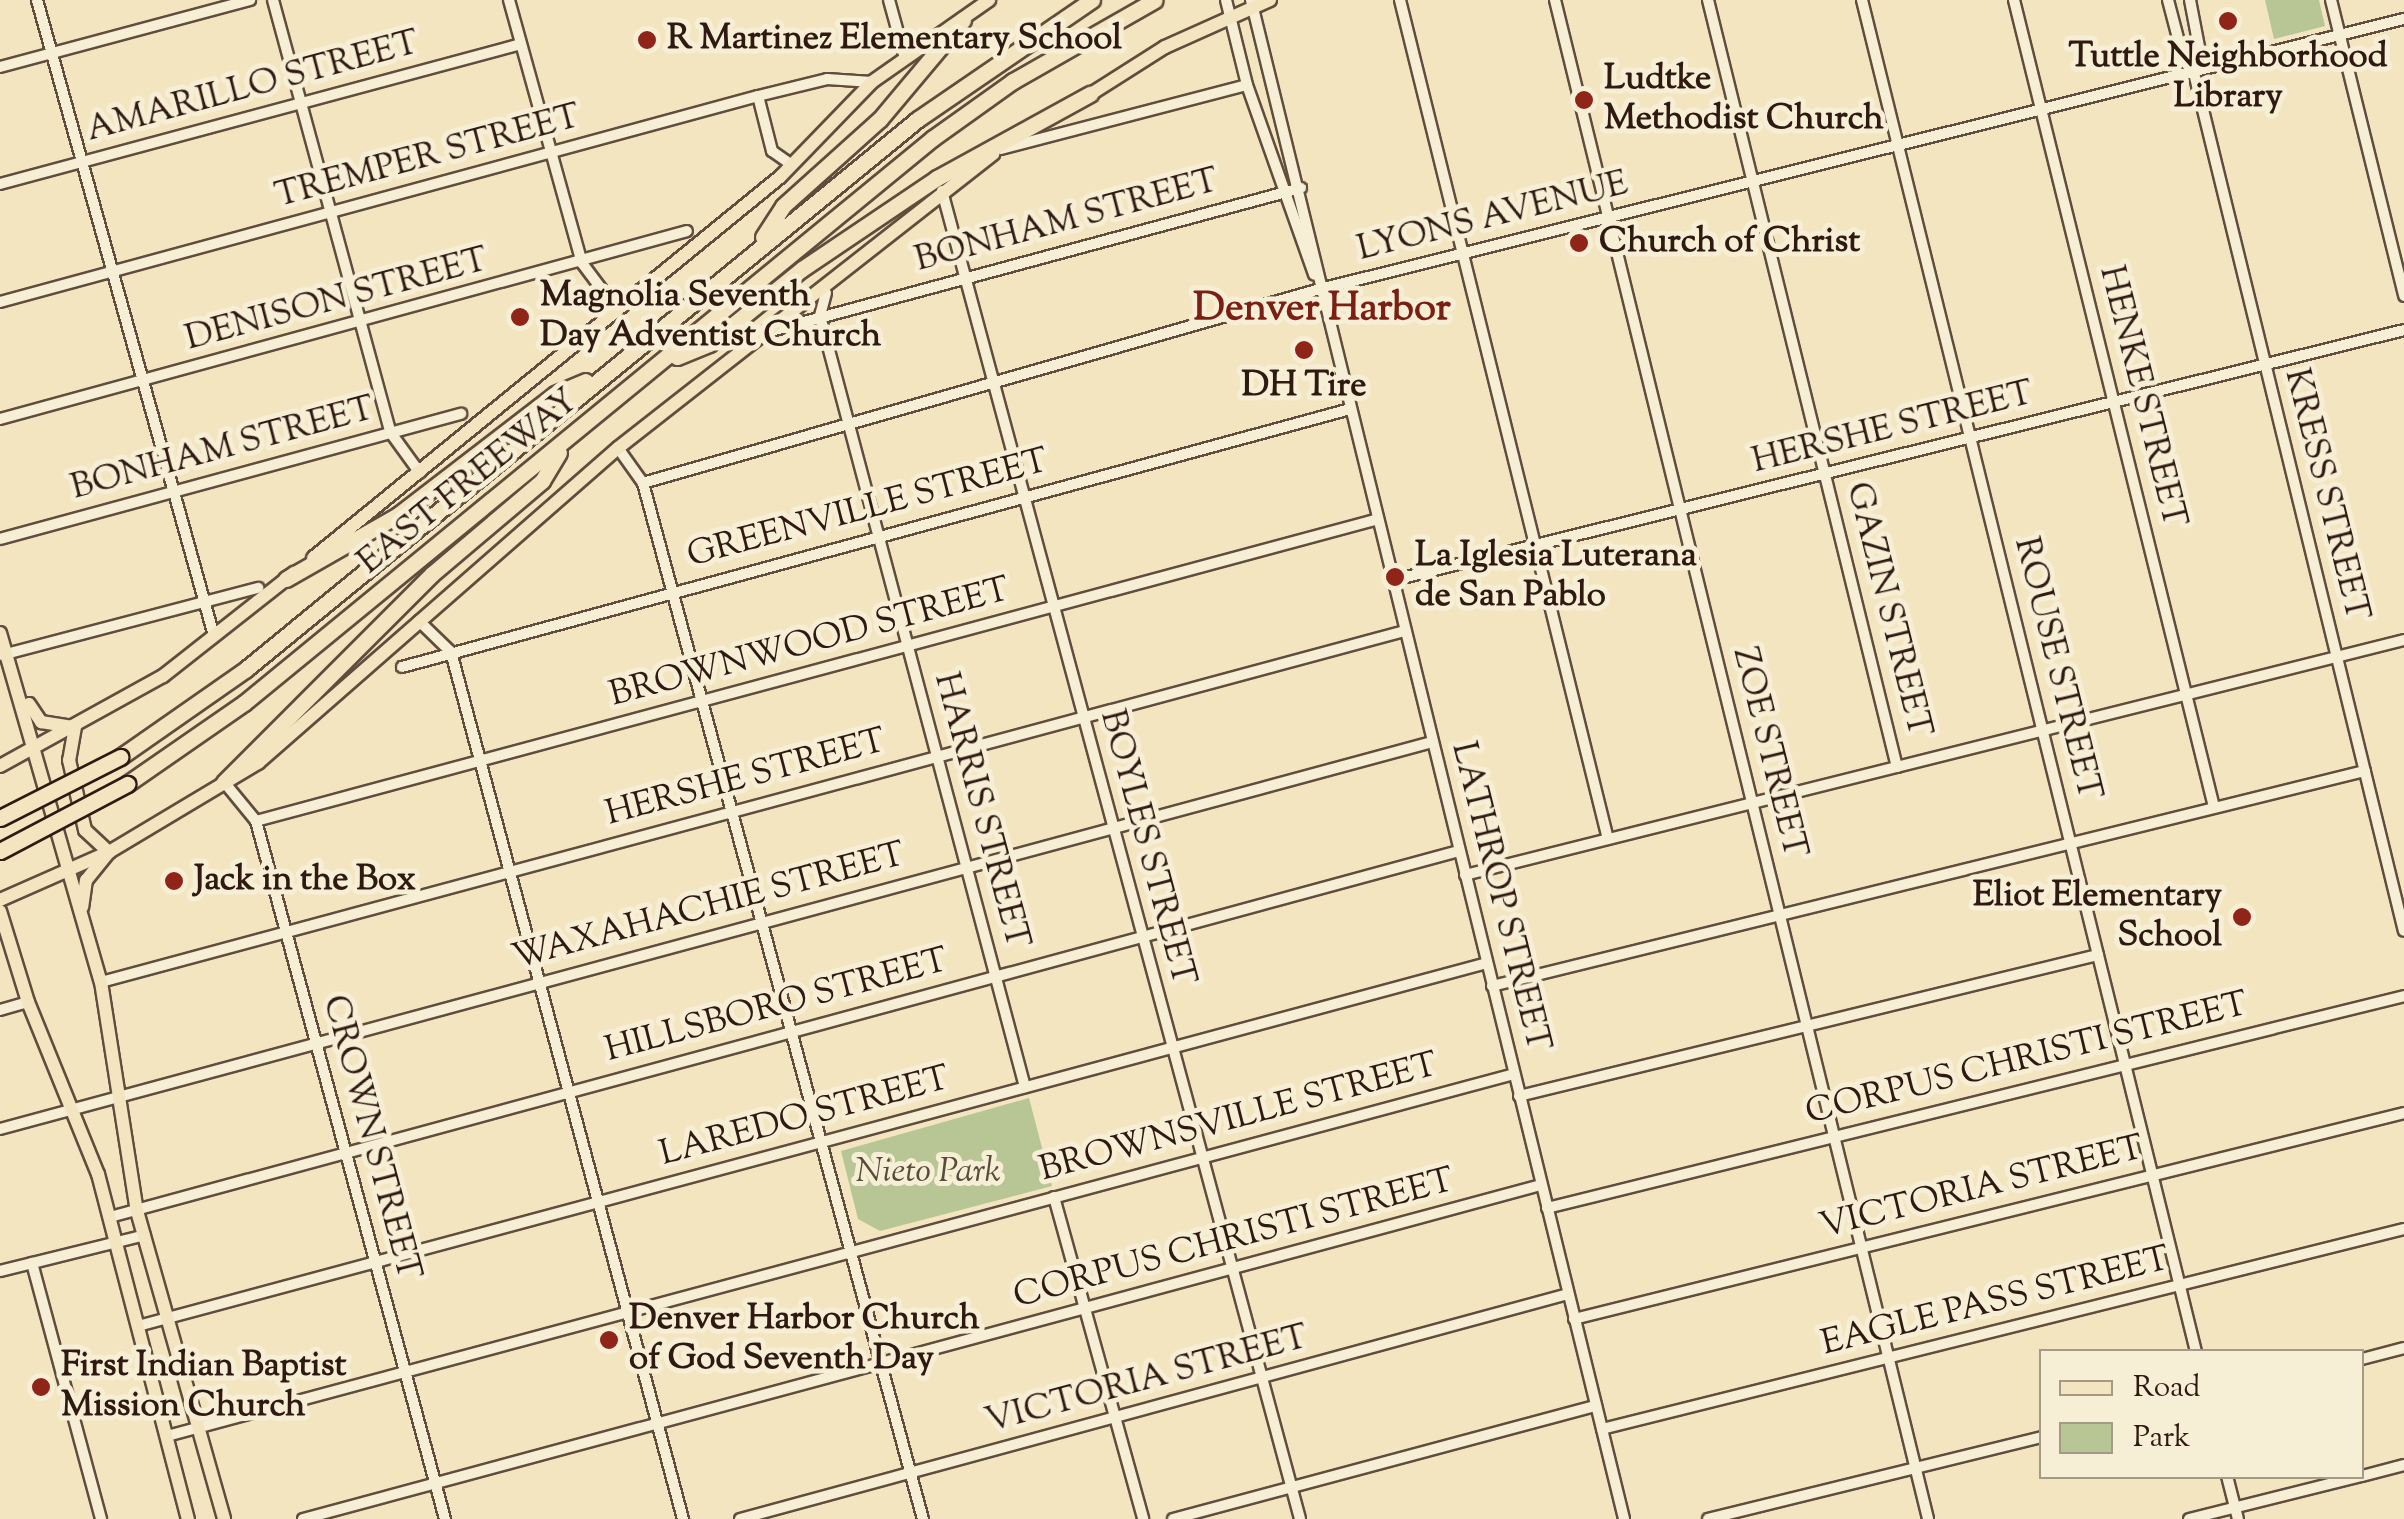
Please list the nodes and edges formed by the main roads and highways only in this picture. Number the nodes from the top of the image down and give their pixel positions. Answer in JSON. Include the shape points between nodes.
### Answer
{"nodes":[{"id":1,"x":989,"y":0,"type":"edge"},
{"id":2,"x":1092,"y":0,"type":"edge"},
{"id":3,"x":1155,"y":0,"type":"edge"},
{"id":4,"x":1270,"y":0,"type":"edge"},
{"id":5,"x":1252,"y":3,"type":"edge"},
{"id":6,"x":962,"y":20,"type":"junction"},
{"id":7,"x":1090,"y":94,"type":"junction"},
{"id":8,"x":754,"y":249,"type":"junction"},
{"id":9,"x":659,"y":365,"type":"junction"},
{"id":10,"x":602,"y":373,"type":"junction"},
{"id":11,"x":565,"y":443,"type":"junction"},
{"id":12,"x":286,"y":579,"type":"junction"},
{"id":13,"x":0,"y":634,"type":"edge"},
{"id":14,"x":4,"y":654,"type":"edge"},
{"id":15,"x":18,"y":682,"type":"junction"},
{"id":16,"x":75,"y":728,"type":"junction"},
{"id":17,"x":37,"y":748,"type":"junction"},
{"id":18,"x":0,"y":766,"type":"edge"},
{"id":19,"x":224,"y":782,"type":"junction"},
{"id":20,"x":0,"y":818,"type":"edge"},
{"id":21,"x":0,"y":851,"type":"edge"},
{"id":22,"x":109,"y":852,"type":"junction"},
{"id":23,"x":68,"y":872,"type":"junction"},
{"id":24,"x":0,"y":900,"type":"edge"},
{"id":25,"x":0,"y":910,"type":"edge"},
{"id":26,"x":81,"y":914,"type":"junction"},
{"id":27,"x":3,"y":930,"type":"edge"},
{"id":28,"x":188,"y":1519,"type":"edge"},
{"id":29,"x":224,"y":1519,"type":"edge"}],
"edges":[{"from":1,"to":6,"type":"main road"},
{"from":2,"to":8,"type":"highway","name":"EAST FREEWAY","via":[[969,79]]},
{"from":3,"to":9,"type":"highway","name":"EAST FREEWAY","via":[[1013,81],[934,138]]},
{"from":4,"to":5,"type":"main road"},
{"from":5,"to":7,"type":"main road"},
{"from":6,"to":8,"type":"highway","via":[[880,119],[783,206]]},
{"from":6,"to":12,"type":"main road","via":[[872,82],[792,164]]},
{"from":7,"to":9,"type":"highway","via":[[936,178],[802,269],[708,344]]},
{"from":7,"to":19,"type":"main road","via":[[942,191],[824,290],[758,335],[618,448],[291,738]]},
{"from":8,"to":10,"type":"highway","name":"EAST FREEWAY"},
{"from":9,"to":11,"type":"highway","name":"EAST FREEWAY"},
{"from":10,"to":12,"type":"highway","via":[[555,394],[398,514]]},
{"from":10,"to":20,"type":"highway","name":"EAST FREEWAY","bridge":true,"via":[[246,669],[120,757]]},
{"from":11,"to":19,"type":"highway","via":[[542,481],[432,574]]},
{"from":11,"to":21,"type":"highway","name":"EAST FREEWAY","bridge":true,"via":[[244,703],[127,784]]},
{"from":12,"to":16,"type":"main road","via":[[163,676]]},
{"from":13,"to":14,"type":"main road"},
{"from":14,"to":15,"type":"main road"},
{"from":15,"to":16,"type":"main road","via":[[42,722]]},
{"from":15,"to":17,"type":"main road"},
{"from":16,"to":17,"type":"main road"},
{"from":16,"to":22,"type":"main road","via":[[69,760],[85,830]]},
{"from":17,"to":18,"type":"main road"},
{"from":17,"to":23,"type":"main road"},
{"from":19,"to":22,"type":"main road"},
{"from":22,"to":23,"type":"main road"},
{"from":22,"to":26,"type":"main road","via":[[86,880]]},
{"from":23,"to":24,"type":"main road"},
{"from":23,"to":26,"type":"main road"},
{"from":25,"to":27,"type":"main road"},
{"from":26,"to":29,"type":"main road","via":[[101,982],[114,1098],[137,1211]]},
{"from":27,"to":28,"type":"main road","via":[[110,1216]]}]}
